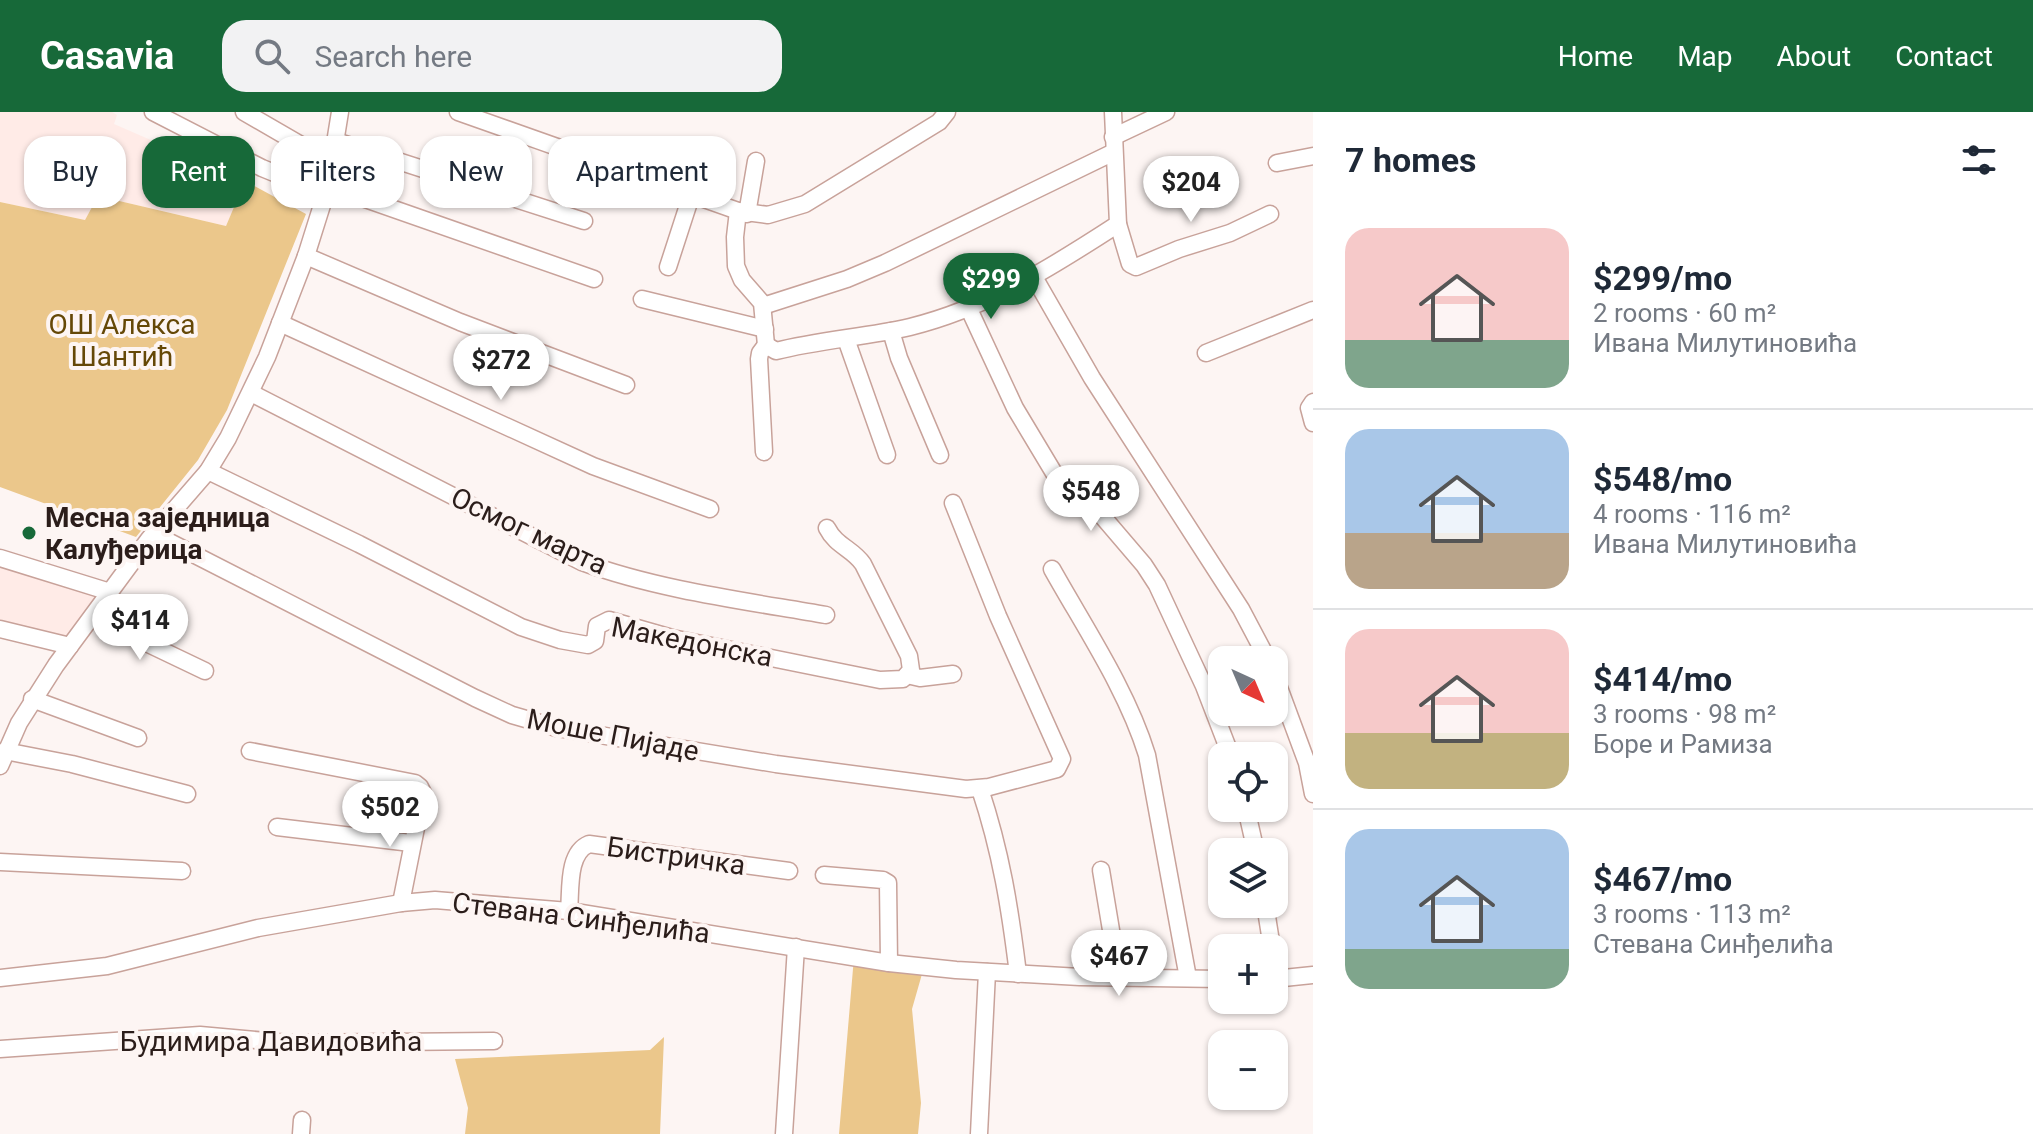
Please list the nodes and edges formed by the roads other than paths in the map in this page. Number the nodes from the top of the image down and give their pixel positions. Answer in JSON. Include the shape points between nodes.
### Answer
{"nodes":[{"id":1,"x":153,"y":112,"type":"edge"},
{"id":2,"x":244,"y":112,"type":"edge"},
{"id":3,"x":340,"y":112,"type":"edge"},
{"id":4,"x":458,"y":112,"type":"edge"},
{"id":5,"x":947,"y":112,"type":"edge"},
{"id":6,"x":1113,"y":112,"type":"edge"},
{"id":7,"x":1166,"y":112,"type":"edge"},
{"id":8,"x":285,"y":136,"type":"edge"},
{"id":9,"x":337,"y":136,"type":"edge"},
{"id":10,"x":548,"y":143,"type":"edge"},
{"id":11,"x":1114,"y":144,"type":"junction"},
{"id":12,"x":1313,"y":156,"type":"edge"},
{"id":13,"x":756,"y":161,"type":"dead end"},
{"id":14,"x":404,"y":163,"type":"edge"},
{"id":15,"x":1277,"y":163,"type":"dead end"},
{"id":16,"x":271,"y":171,"type":"edge"},
{"id":17,"x":321,"y":208,"type":"edge"},
{"id":18,"x":381,"y":208,"type":"edge"},
{"id":19,"x":687,"y":208,"type":"edge"},
{"id":20,"x":732,"y":208,"type":"edge"},
{"id":21,"x":743,"y":212,"type":"junction"},
{"id":22,"x":1270,"y":214,"type":"dead end"},
{"id":23,"x":584,"y":221,"type":"dead end"},
{"id":24,"x":1118,"y":224,"type":"junction"},
{"id":25,"x":306,"y":256,"type":"junction"},
{"id":26,"x":668,"y":267,"type":"dead end"},
{"id":27,"x":1034,"y":277,"type":"junction"},
{"id":28,"x":594,"y":279,"type":"dead end"},
{"id":29,"x":642,"y":299,"type":"dead end"},
{"id":30,"x":763,"y":306,"type":"junction"},
{"id":31,"x":969,"y":309,"type":"junction"},
{"id":32,"x":1313,"y":310,"type":"edge"},
{"id":33,"x":280,"y":323,"type":"junction"},
{"id":34,"x":891,"y":331,"type":"junction"},
{"id":35,"x":766,"y":337,"type":"junction"},
{"id":36,"x":846,"y":339,"type":"junction"},
{"id":37,"x":1206,"y":353,"type":"dead end"},
{"id":38,"x":626,"y":385,"type":"dead end"},
{"id":39,"x":251,"y":393,"type":"junction"},
{"id":40,"x":1313,"y":402,"type":"edge"},
{"id":41,"x":1313,"y":423,"type":"edge"},
{"id":42,"x":764,"y":452,"type":"dead end"},
{"id":43,"x":887,"y":455,"type":"dead end"},
{"id":44,"x":940,"y":455,"type":"dead end"},
{"id":45,"x":208,"y":471,"type":"junction"},
{"id":46,"x":953,"y":503,"type":"dead end"},
{"id":47,"x":710,"y":509,"type":"dead end"},
{"id":48,"x":827,"y":528,"type":"dead end"},
{"id":49,"x":154,"y":534,"type":"junction"},
{"id":50,"x":0,"y":558,"type":"edge"},
{"id":51,"x":1052,"y":569,"type":"dead end"},
{"id":52,"x":110,"y":592,"type":"junction"},
{"id":53,"x":826,"y":615,"type":"dead end"},
{"id":54,"x":92,"y":617,"type":"junction"},
{"id":55,"x":0,"y":629,"type":"edge"},
{"id":56,"x":70,"y":646,"type":"junction"},
{"id":57,"x":1261,"y":646,"type":"edge"},
{"id":58,"x":205,"y":671,"type":"dead end"},
{"id":59,"x":953,"y":674,"type":"dead end"},
{"id":60,"x":907,"y":675,"type":"junction"},
{"id":61,"x":32,"y":699,"type":"junction"},
{"id":62,"x":1288,"y":712,"type":"edge"},
{"id":63,"x":138,"y":738,"type":"dead end"},
{"id":64,"x":1226,"y":742,"type":"edge"},
{"id":65,"x":250,"y":751,"type":"dead end"},
{"id":66,"x":1,"y":762,"type":"edge"},
{"id":67,"x":980,"y":789,"type":"junction"},
{"id":68,"x":187,"y":794,"type":"dead end"},
{"id":69,"x":1313,"y":794,"type":"edge"},
{"id":70,"x":277,"y":827,"type":"dead end"},
{"id":71,"x":411,"y":843,"type":"junction"},
{"id":72,"x":0,"y":862,"type":"edge"},
{"id":73,"x":1101,"y":870,"type":"dead end"},
{"id":74,"x":182,"y":871,"type":"dead end"},
{"id":75,"x":789,"y":871,"type":"dead end"},
{"id":76,"x":824,"y":875,"type":"dead end"},
{"id":77,"x":401,"y":903,"type":"junction"},
{"id":78,"x":569,"y":911,"type":"junction"},
{"id":79,"x":796,"y":947,"type":"junction"},
{"id":80,"x":889,"y":963,"type":"junction"},
{"id":81,"x":987,"y":972,"type":"junction"},
{"id":82,"x":1018,"y":974,"type":"junction"},
{"id":83,"x":1313,"y":975,"type":"edge"},
{"id":84,"x":1288,"y":977,"type":"edge"},
{"id":85,"x":0,"y":978,"type":"edge"},
{"id":86,"x":1119,"y":978,"type":"junction"},
{"id":87,"x":1188,"y":978,"type":"junction"},
{"id":88,"x":1208,"y":979,"type":"edge"},
{"id":89,"x":494,"y":1041,"type":"dead end"},
{"id":90,"x":0,"y":1049,"type":"edge"},
{"id":91,"x":784,"y":1134,"type":"edge"},
{"id":92,"x":979,"y":1134,"type":"edge"}],
"edges":[{"from":1,"to":16,"type":"street"},
{"from":2,"to":8,"type":"street"},
{"from":3,"to":9,"type":"street"},
{"from":4,"to":10,"type":"street"},
{"from":5,"to":21,"type":"street","via":[[939,122],[805,204],[768,215]]},
{"from":6,"to":11,"type":"street"},
{"from":7,"to":11,"type":"street"},
{"from":11,"to":24,"type":"street"},
{"from":11,"to":30,"type":"street","via":[[885,263]]},
{"from":12,"to":15,"type":"street"},
{"from":13,"to":21,"type":"street"},
{"from":14,"to":23,"type":"street"},
{"from":17,"to":25,"type":"street"},
{"from":18,"to":28,"type":"street"},
{"from":19,"to":26,"type":"street"},
{"from":20,"to":21,"type":"street"},
{"from":21,"to":30,"type":"street","via":[[735,237],[736,266]]},
{"from":22,"to":24,"type":"street","via":[[1136,267],[1130,264]]},
{"from":24,"to":27,"type":"street"},
{"from":25,"to":33,"type":"street"},
{"from":25,"to":38,"type":"street"},
{"from":27,"to":31,"type":"street"},
{"from":27,"to":57,"type":"street"},
{"from":29,"to":35,"type":"street"},
{"from":30,"to":35,"type":"street"},
{"from":31,"to":34,"type":"street"},
{"from":31,"to":64,"type":"street","via":[[1015,408],[1057,478],[1103,517],[1165,599]]},
{"from":32,"to":37,"type":"street"},
{"from":33,"to":39,"type":"street"},
{"from":33,"to":47,"type":"street","via":[[593,466]]},
{"from":34,"to":36,"type":"street"},
{"from":34,"to":44,"type":"street"},
{"from":35,"to":36,"type":"street","via":[[776,351]]},
{"from":35,"to":42,"type":"street","via":[[759,359]]},
{"from":36,"to":43,"type":"street"},
{"from":39,"to":45,"type":"street"},
{"from":39,"to":53,"type":"street","name":"Осмог марта","via":[[582,562],[713,595]]},
{"from":40,"to":41,"type":"street"},
{"from":45,"to":49,"type":"street"},
{"from":45,"to":60,"type":"street","name":"Македонска","via":[[521,627],[560,640],[591,645],[597,626],[609,620],[880,680],[898,681]]},
{"from":46,"to":67,"type":"street","name":"Моше Пијаде","via":[[1060,753],[1057,769]]},
{"from":48,"to":60,"type":"street","via":[[836,543],[863,564],[909,656]]},
{"from":49,"to":52,"type":"street"},
{"from":49,"to":67,"type":"street","name":"Моше Пијаде","via":[[527,720],[628,741]]},
{"from":50,"to":52,"type":"street"},
{"from":51,"to":87,"type":"street","via":[[1140,731]]},
{"from":52,"to":54,"type":"street"},
{"from":54,"to":56,"type":"street"},
{"from":54,"to":58,"type":"street"},
{"from":55,"to":56,"type":"street"},
{"from":56,"to":61,"type":"street"},
{"from":59,"to":60,"type":"street"},
{"from":61,"to":63,"type":"street"},
{"from":61,"to":66,"type":"street"},
{"from":62,"to":69,"type":"street"},
{"from":65,"to":71,"type":"street","via":[[415,783],[423,793]]},
{"from":66,"to":68,"type":"street","via":[[72,764]]},
{"from":67,"to":82,"type":"street","via":[[1004,870]]},
{"from":70,"to":71,"type":"street"},
{"from":71,"to":77,"type":"street"},
{"from":72,"to":74,"type":"street"},
{"from":73,"to":86,"type":"street"},
{"from":75,"to":78,"type":"street","name":"Бистричка","via":[[589,844],[575,856]]},
{"from":76,"to":80,"type":"street","via":[[888,883]]},
{"from":77,"to":78,"type":"street","name":"Стевана Синђелића","via":[[470,902]]},
{"from":77,"to":85,"type":"street","name":"Стевана Синђелића","via":[[258,928],[107,966]]},
{"from":78,"to":79,"type":"street","name":"Стевана Синђелића"},
{"from":79,"to":80,"type":"street","name":"Стевана Синђелића"},
{"from":79,"to":91,"type":"street"},
{"from":80,"to":81,"type":"street","name":"Стевана Синђелића"},
{"from":81,"to":82,"type":"street","name":"Стевана Синђелића"},
{"from":81,"to":92,"type":"street"},
{"from":82,"to":86,"type":"street","name":"Стевана Синђелића"},
{"from":83,"to":84,"type":"street"},
{"from":86,"to":87,"type":"street","name":"Стевана Синђелића"},
{"from":87,"to":88,"type":"street","name":"Стевана Синђелића"},
{"from":89,"to":90,"type":"street","name":"Будимира Давидовића","via":[[288,1043],[186,1035]]}]}
